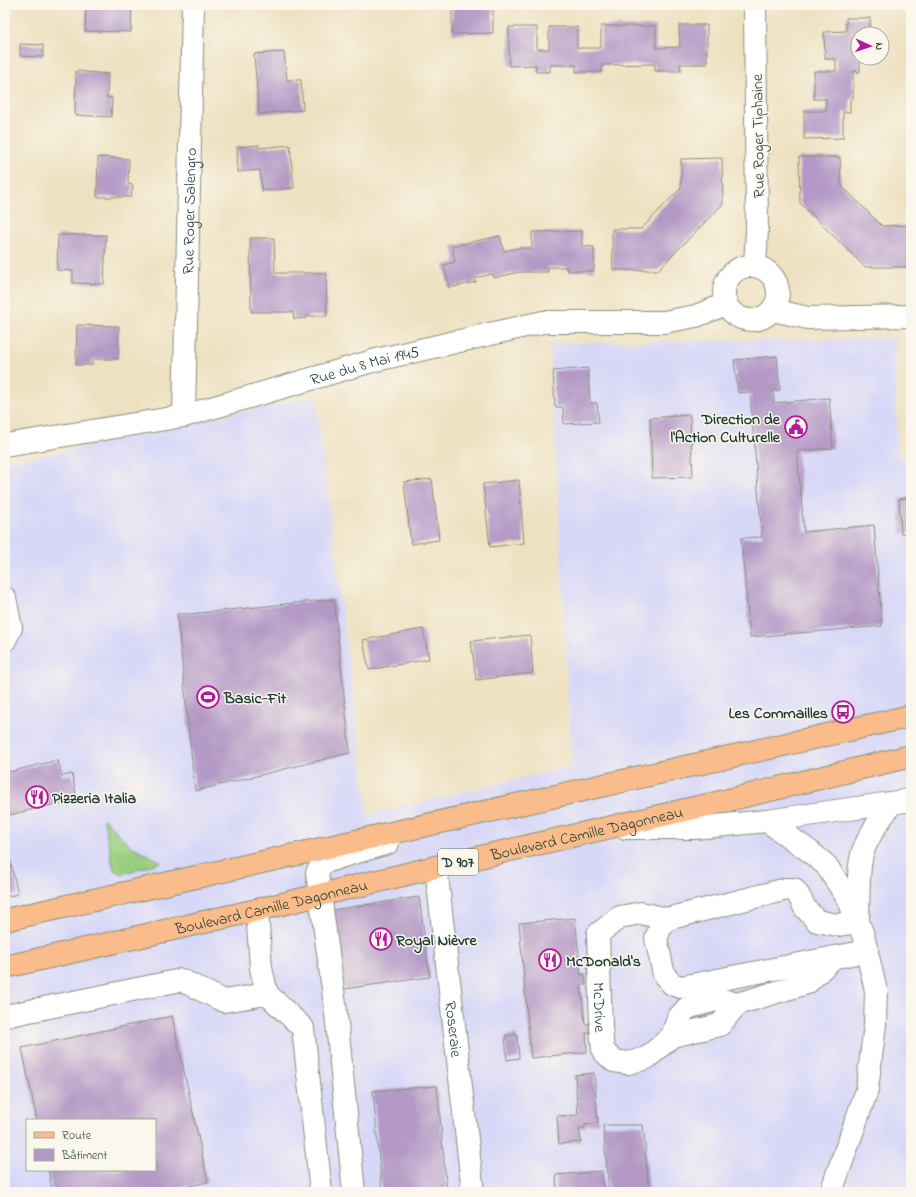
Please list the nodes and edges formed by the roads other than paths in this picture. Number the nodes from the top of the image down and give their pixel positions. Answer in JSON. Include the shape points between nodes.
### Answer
{"nodes":[{"id":1,"x":193,"y":5,"type":"edge"},
{"id":2,"x":755,"y":5,"type":"edge"},
{"id":3,"x":755,"y":266,"type":"junction"},
{"id":4,"x":726,"y":304,"type":"junction"},
{"id":5,"x":773,"y":310,"type":"junction"},
{"id":6,"x":911,"y":316,"type":"edge"},
{"id":7,"x":184,"y":416,"type":"junction"},
{"id":8,"x":5,"y":445,"type":"edge"},
{"id":9,"x":5,"y":598,"type":"edge"},
{"id":10,"x":8,"y":634,"type":"edge"},
{"id":11,"x":911,"y":716,"type":"edge"},
{"id":12,"x":911,"y":756,"type":"edge"},
{"id":13,"x":902,"y":802,"type":"edge"},
{"id":14,"x":476,"y":814,"type":"junction"},
{"id":15,"x":767,"y":821,"type":"junction"},
{"id":16,"x":605,"y":828,"type":"junction"},
{"id":17,"x":436,"y":867,"type":"junction"},
{"id":18,"x":320,"y":895,"type":"junction"},
{"id":19,"x":257,"y":910,"type":"junction"},
{"id":20,"x":667,"y":919,"type":"junction"},
{"id":21,"x":5,"y":920,"type":"edge"},
{"id":22,"x":858,"y":922,"type":"junction"},
{"id":23,"x":867,"y":950,"type":"junction"},
{"id":24,"x":834,"y":957,"type":"junction"},
{"id":25,"x":5,"y":967,"type":"edge"},
{"id":26,"x":267,"y":994,"type":"junction"},
{"id":27,"x":5,"y":1016,"type":"edge"},
{"id":28,"x":321,"y":1192,"type":"edge"},
{"id":29,"x":354,"y":1192,"type":"edge"},
{"id":30,"x":473,"y":1192,"type":"edge"},
{"id":31,"x":831,"y":1192,"type":"edge"}],
"edges":[{"from":1,"to":7,"type":"street","name":"Rue Roger Salengro"},
{"from":2,"to":3,"type":"street","name":"Rue Roger Tiphaine"},
{"from":3,"to":4,"type":"street","via":[[739,269],[730,277],[724,288]]},
{"from":3,"to":5,"type":"street","via":[[764,269],[776,283],[779,292]]},
{"from":4,"to":5,"type":"street","via":[[730,311],[744,320],[760,319]]},
{"from":4,"to":7,"type":"street","name":"Rue du 8 Mai 1945","via":[[696,316],[664,322],[543,322],[376,360]]},
{"from":5,"to":6,"type":"street","via":[[808,318]]},
{"from":7,"to":8,"type":"street","name":"Rue du 8 Mai 1945"},
{"from":9,"to":10,"type":"street"},
{"from":11,"to":14,"type":"main road"},
{"from":12,"to":16,"type":"main road","name":"Boulevard Camille Dagonneau","number":"D 907"},
{"from":13,"to":15,"type":"street"},
{"from":13,"to":22,"type":"street","via":[[877,825],[863,852]]},
{"from":14,"to":18,"type":"street","via":[[443,830],[322,864],[317,873]]},
{"from":14,"to":21,"type":"main road"},
{"from":15,"to":16,"type":"street","via":[[695,828]]},
{"from":15,"to":22,"type":"street","via":[[826,865],[849,901]]},
{"from":16,"to":17,"type":"main road","name":"Boulevard Camille Dagonneau","number":"D 907"},
{"from":17,"to":18,"type":"main road","name":"Boulevard Camille Dagonneau","number":"D 907"},
{"from":17,"to":30,"type":"street","name":"Roseraie"},
{"from":18,"to":19,"type":"main road","name":"Boulevard Camille Dagonneau","number":"D 907"},
{"from":18,"to":29,"type":"street","via":[[335,1004]]},
{"from":19,"to":25,"type":"main road","name":"Boulevard Camille Dagonneau","number":"D 907"},
{"from":19,"to":26,"type":"street","via":[[261,968]]},
{"from":20,"to":22,"type":"street","via":[[794,889],[805,908],[817,921],[837,925]]},
{"from":20,"to":24,"type":"street","via":[[656,938],[664,975],[672,984],[681,987]]},
{"from":20,"to":24,"type":"street","name":"McDrive","via":[[641,913],[620,918],[598,934],[603,1051],[614,1060],[641,1060],[647,1058],[672,1036],[720,1025],[737,1004],[807,983]]},
{"from":22,"to":23,"type":"street"},
{"from":23,"to":24,"type":"street"},
{"from":23,"to":31,"type":"street","via":[[876,991],[867,1090]]},
{"from":26,"to":27,"type":"street","via":[[224,1001],[181,980]]},
{"from":26,"to":28,"type":"street","via":[[303,1028]]}]}
